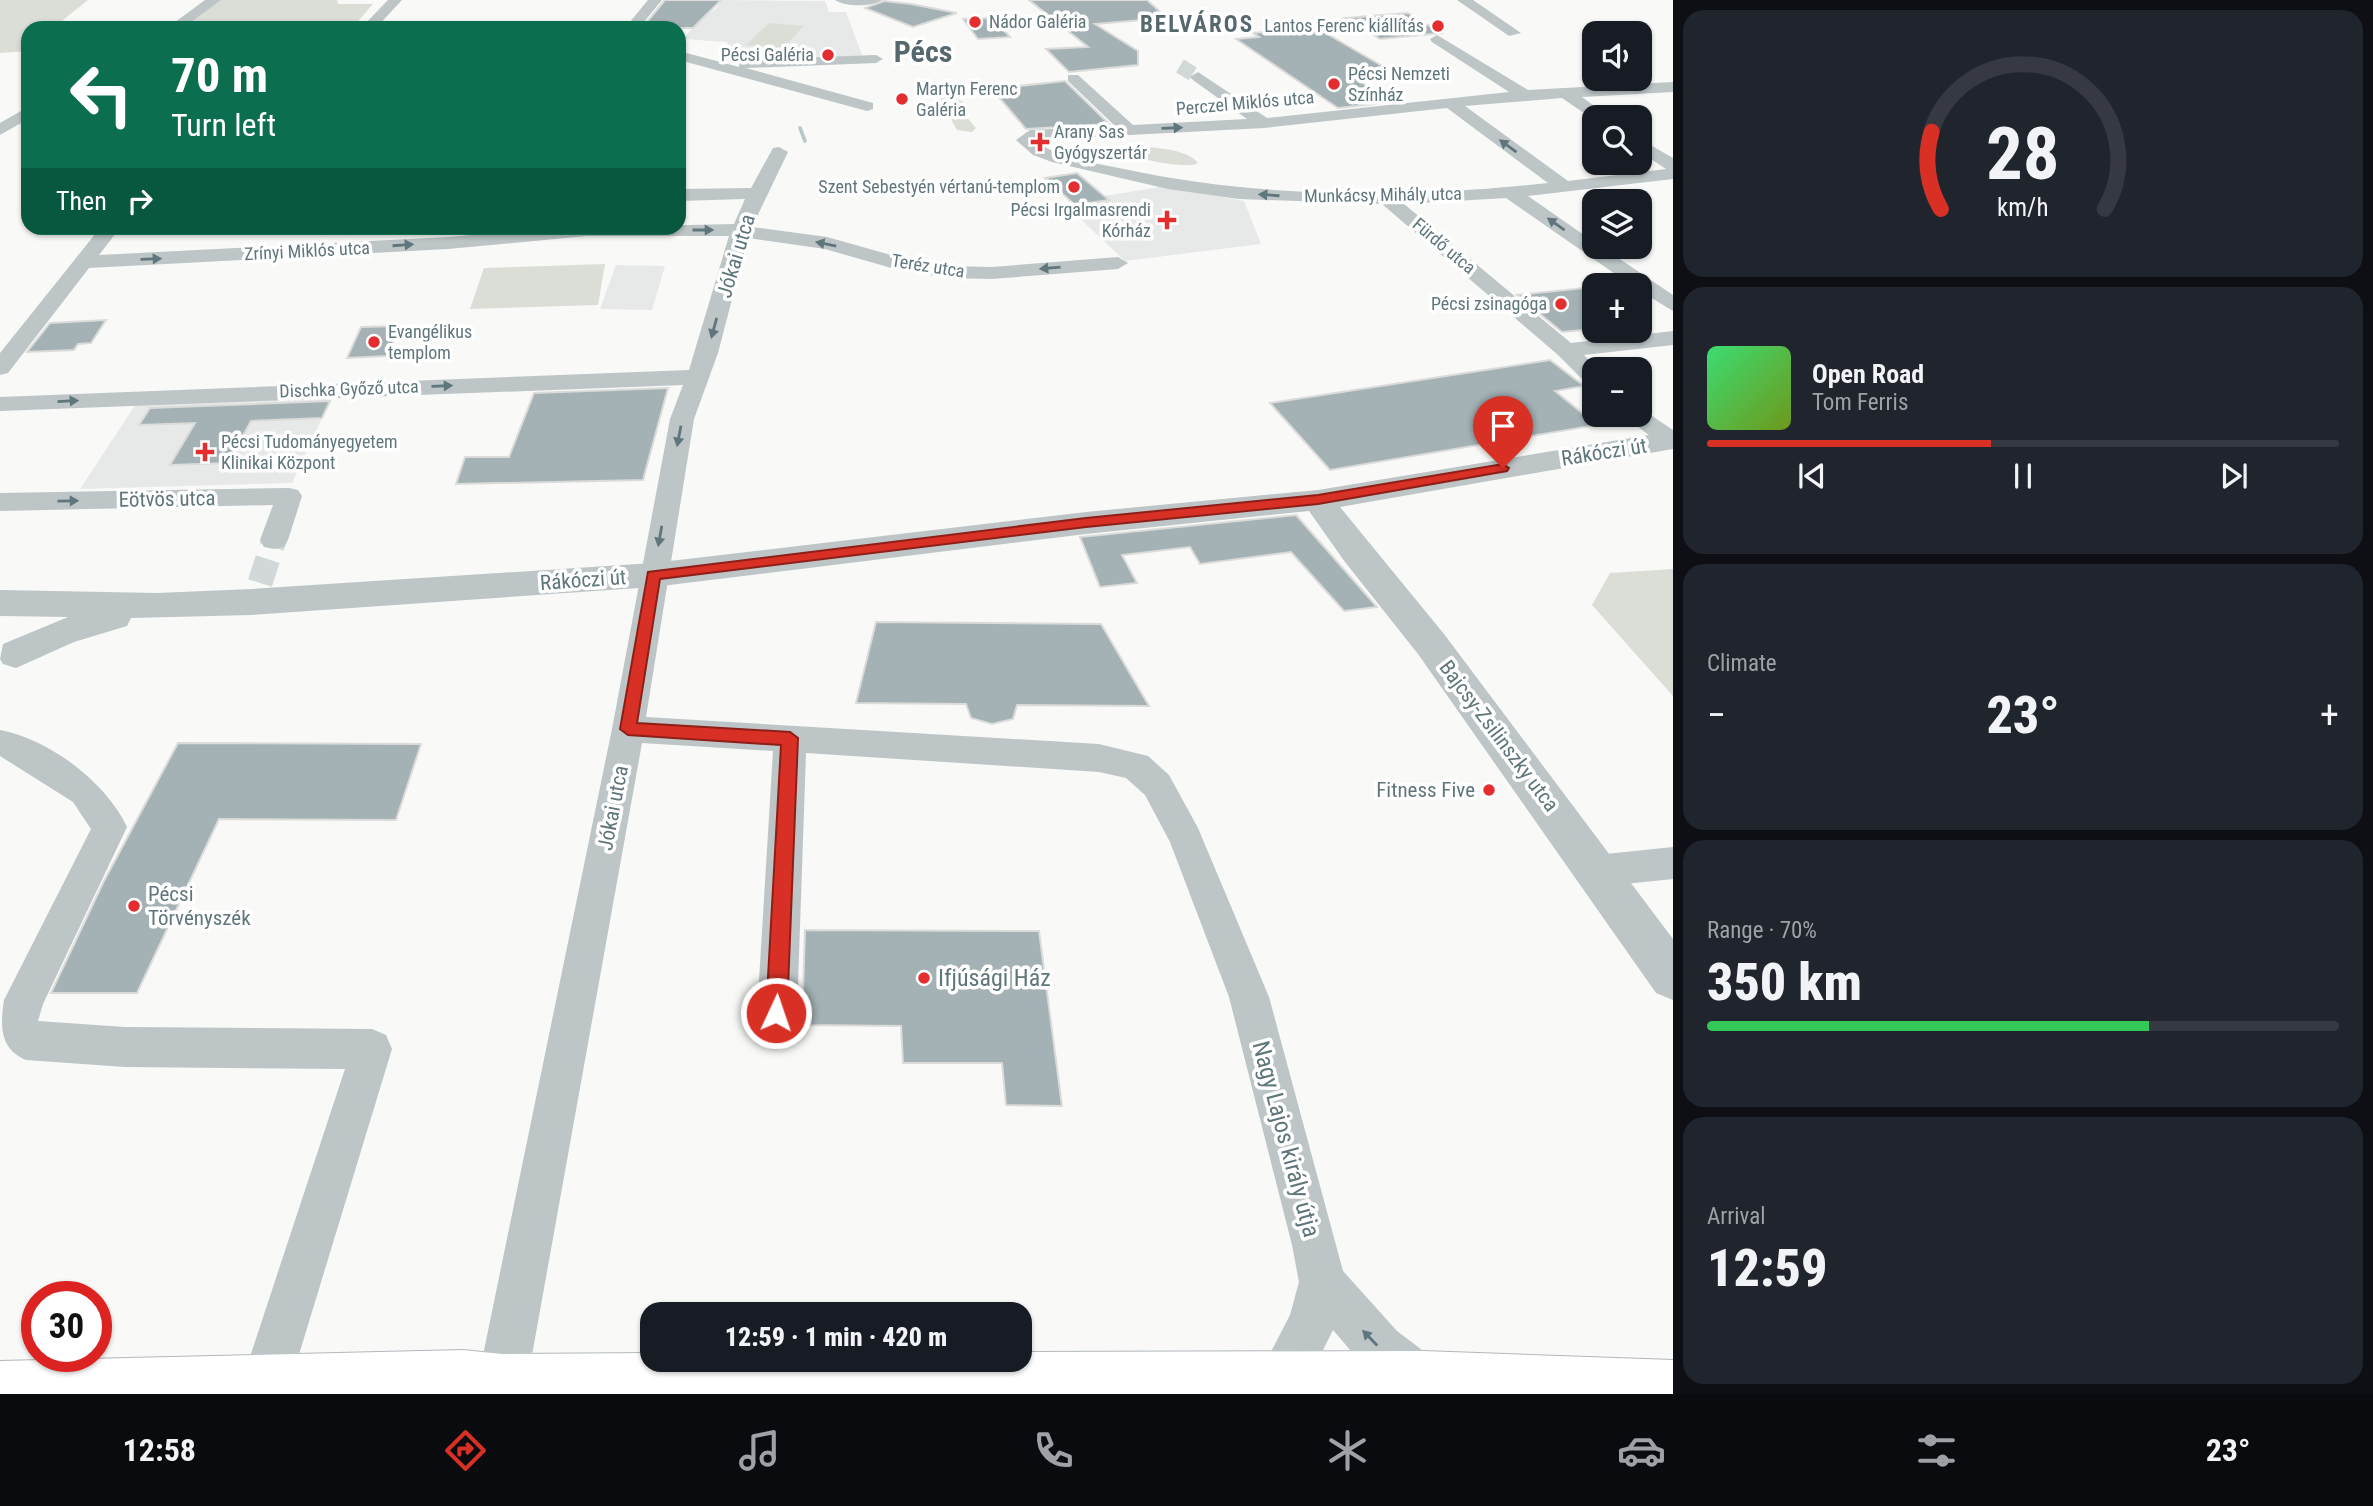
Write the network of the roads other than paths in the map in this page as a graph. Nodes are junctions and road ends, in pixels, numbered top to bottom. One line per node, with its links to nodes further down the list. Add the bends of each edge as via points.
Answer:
1 (214, 0): 7 (street)
2 (395, 0): 8 (street)
3 (654, 0): 9 (street)
4 (849, 0): 5 (street)
5 (875, 0)
6 (1464, 0): 10 (street)
7 (184, 21)
8 (375, 21)
9 (638, 21)
10 (1514, 33)
11 (1437, 39): 19 (street)
12 (686, 57): 14 (street)
13 (876, 59): 14 (street)
14 (718, 64): 22 (street)
15 (1073, 78): 26 (street)
16 (1198, 78): 24 (street)
17 (1673, 88): 18 (street, Perczel Miklós utca)
18 (1566, 93): 19 (street, Perczel Miklós utca); 21 (street)
19 (1525, 95): 20 (street, Perczel Miklós utca)
20 (1449, 102): 24 (street, Perczel Miklós utca); 33 (street, one-way to 20)
21 (1584, 105)
22 (867, 106)
23 (21, 116): 25 (street)
24 (1264, 123): 26 (street, Perczel Miklós utca, one-way to 24)
25 (0, 130)
26 (1129, 130): 27 (street, Perczel Miklós utca)
27 (1030, 135): 38 (street, Munkácsy Mihály utca, one-way to 27, via 1216,191 1062,159 1027,144 1025,137)
28 (779, 152): 34 (street, Jókai utca)
29 (1652, 152): 30 (street)
30 (1673, 166)
31 (1673, 174): 32 (street, Munkácsy Mihály utca)
32 (1646, 177): 33 (street, Munkácsy Mihály utca); 36 (street)
33 (1563, 186): 35 (street, Munkácsy Mihály utca)
34 (757, 193): 37 (street); 40 (street, Jókai utca)
35 (1511, 193): 38 (street, Munkácsy Mihály utca); 45 (street, one-way to 35)
36 (1673, 193)
37 (686, 195)
38 (1386, 198): 47 (street, Fürdő utca)
39 (686, 230): 40 (street, Zrínyi Miklós utca, one-way to 40)
40 (740, 232): 44 (street, Teréz utca, one-way to 40, via 946,272 827,243); 50 (street, Jókai utca, one-way to 50)
41 (104, 235): 43 (street)
42 (529, 235): 43 (street, Zrínyi Miklós utca, one-way to 42)
43 (83, 262): 49 (street)
44 (1118, 263)
45 (1673, 305)
46 (1673, 338): 47 (street)
47 (1566, 350): 48 (street, Fürdő utca)
48 (1582, 366)
49 (0, 368)
50 (698, 377): 51 (street, Dischka Győző utca, one-way to 50); 57 (street, Jókai utca, one-way to 57, via 682,419)
51 (0, 404)
52 (1652, 425): 53 (street)
53 (1672, 440): 54 (street, Rákóczi út)
54 (1318, 500): 57 (street, Rákóczi út); 64 (street, Bajcsy-Zsilinszky utca)
55 (0, 502): 56 (street, Eötvös utca, one-way to 56, via 289,496)
56 (274, 540)
57 (653, 575): 58 (street, Rákóczi út, via 256,592); 60 (street, Jókai utca)
58 (157, 606): 59 (street, Rákóczi út, via 62,632); 59 (street, Rákóczi út, via 120,605)
59 (7, 634)
60 (628, 729): 61 (street, Nagy Lajos király útja); 71 (street, Jókai utca)
61 (790, 738): 66 (street); 67 (street, Nagy Lajos király útja, via 1099,758 1136,766 1157,785 1186,839 1249,997)
62 (0, 743): 70 (street, via 15,746 85,792 110,828 24,1000 16,1028 26,1040 125,1047 372,1049)
63 (1673, 863): 64 (street)
64 (1596, 871): 65 (street, Bajcsy-Zsilinszky utca)
65 (1673, 977)
66 (776, 1013)
67 (1322, 1282): 68 (street, Nagy Lajos király útja, via 1312,1323); 69 (street, Nagy Lajos király útja, one-way to 67, via 1380,1348)
68 (1281, 1381): 69 (main road); 71 (main road)
69 (1423, 1381): 72 (main road)
70 (266, 1384): 71 (main road, via 463,1381); 73 (main road)
71 (501, 1389)
72 (1673, 1390)
73 (0, 1391)

